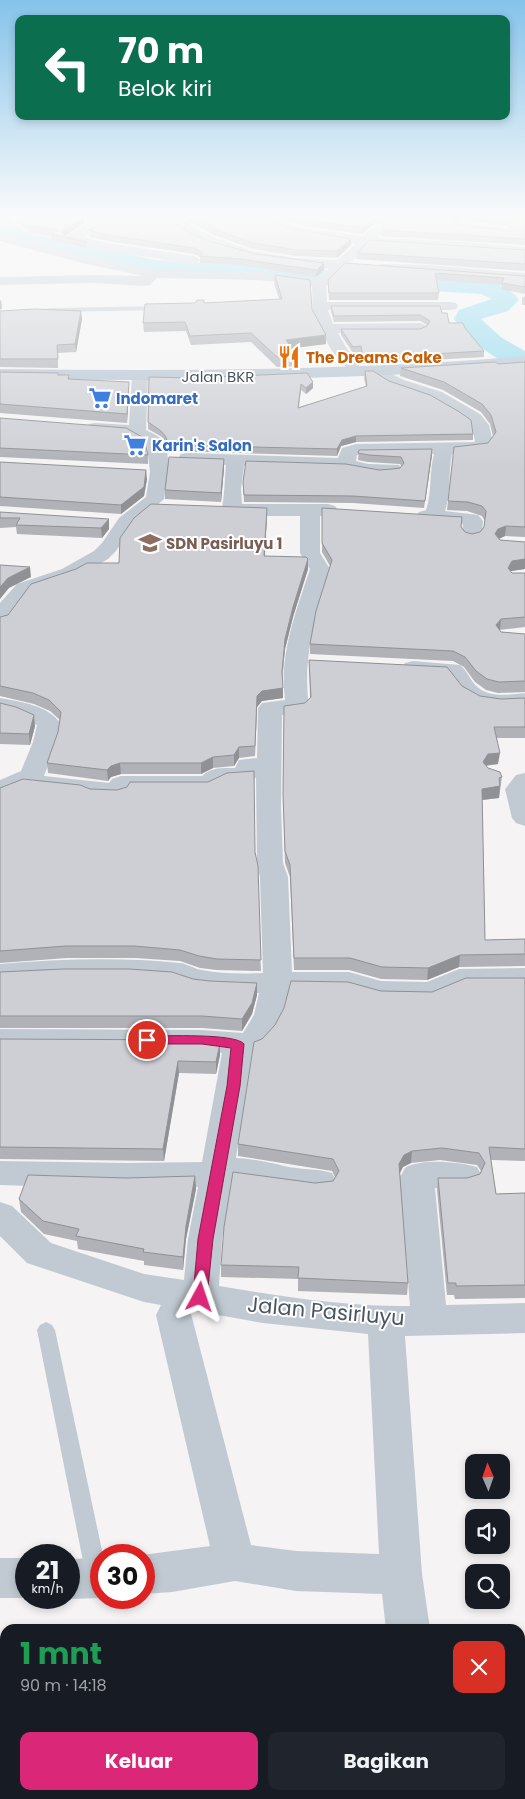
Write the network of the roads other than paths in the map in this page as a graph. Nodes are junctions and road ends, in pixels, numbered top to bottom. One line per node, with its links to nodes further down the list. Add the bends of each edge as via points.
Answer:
1 (319, 300): 2 (street)
2 (320, 306): 3 (street); 7 (street, via 321,317)
3 (451, 306)
4 (174, 308): 5 (lane, via 50,310)
5 (0, 315)
6 (420, 328): 7 (street)
7 (328, 329): 12 (street, via 340,351)
8 (525, 352): 9 (main road, Jalan BKR)
9 (489, 360): 10 (main road, Jalan BKR); 12 (main road, Jalan BKR); 13 (main road, Jalan BKR)
10 (525, 361)
11 (0, 363): 12 (main road, Jalan BKR)
12 (352, 364)
13 (378, 372): 15 (main road, Jalan BKR); 18 (street, via 452,404 480,424 484,442 480,447)
14 (0, 374): 15 (main road, Jalan BKR)
15 (140, 376): 17 (street)
16 (80, 426): 17 (street)
17 (137, 432): 21 (street, via 156,444)
18 (444, 448): 20 (street, via 356,448 348,452); 28 (street)
19 (236, 460): 20 (street); 21 (street); 25 (street, via 225,510)
20 (347, 464): 22 (street)
21 (154, 467): 23 (street, via 155,499)
22 (393, 470)
23 (145, 506): 24 (street); 30 (street)
24 (172, 507)
25 (310, 510): 26 (street); 38 (street, via 310,553 320,570 305,611 306,663 294,691 297,707 270,708)
26 (344, 511)
27 (407, 514): 28 (street)
28 (434, 516): 31 (street, via 474,521)
29 (103, 521): 30 (street)
30 (126, 522): 33 (street, via 101,555)
31 (472, 536)
32 (26, 569): 33 (street)
33 (69, 573): 34 (street, via 24,588)
34 (0, 619)
35 (395, 667): 36 (street, via 452,670 457,672 464,688 488,703)
36 (525, 700)
37 (0, 705): 40 (street, via 24,710 47,720 49,724 38,764 32,775)
38 (270, 766): 40 (street, via 248,765 245,775 216,776 208,783 122,784 118,791); 45 (street, via 268,806)
39 (517, 778): 42 (street)
40 (24, 780): 41 (street)
41 (0, 789)
42 (525, 818)
43 (0, 973): 45 (street, via 122,969 182,973 193,979 239,984)
44 (525, 978): 45 (street, via 459,979 431,992 380,991 349,982)
45 (277, 981): 47 (street, via 269,1015 256,1039)
46 (0, 1039): 47 (street, via 202,1040)
47 (238, 1044): 48 (street)
48 (218, 1172): 49 (street, via 126,1176); 51 (street, via 271,1174); 53 (street, via 206,1239)
49 (0, 1173)
50 (465, 1176): 54 (street, via 417,1177)
51 (320, 1182)
52 (0, 1215): 53 (street, Jalan Pasirluyu, via 39,1253)
53 (187, 1306): 56 (street, Jalan Pasirluyu, via 263,1308); 58 (street)
54 (429, 1318): 55 (street, Jalan Pasirluyu); 56 (street, Jalan Pasirluyu)
55 (525, 1318)
56 (386, 1321): 60 (street)
57 (46, 1330): 63 (lane)
58 (235, 1562): 59 (street); 60 (street, via 296,1570)
59 (155, 1573)
60 (401, 1574): 64 (street)
61 (0, 1578): 62 (street)
62 (15, 1578)
63 (89, 1578)
64 (407, 1624)

